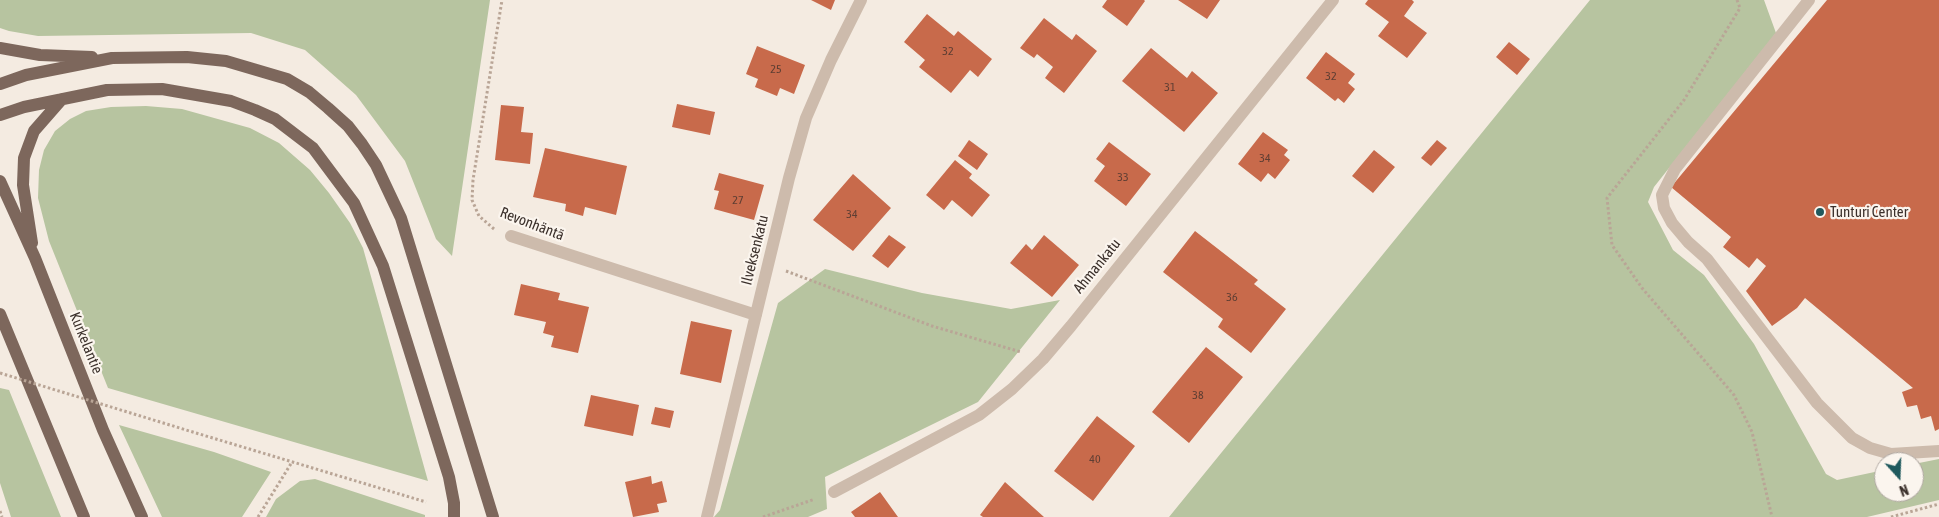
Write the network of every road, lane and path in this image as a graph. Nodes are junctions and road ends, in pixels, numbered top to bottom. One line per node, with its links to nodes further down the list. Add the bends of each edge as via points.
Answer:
1 (502, 0): 11 (path, Revonhäntä, via 472,200 479,216 492,228)
2 (861, 0): 13 (street, Ilveksenkatu, via 806,118)
3 (1333, 0): 16 (street, Ahmankatu)
4 (1810, 0): 18 (street, via 1674,169 1662,195 1664,208 1672,223 1707,259 1817,404 1852,438 1891,454)
5 (0, 48): 6 (main road, via 40,55)
6 (112, 58): 7 (main road, via 26,75); 29 (main road, via 187,56 258,69 287,79 309,92 348,126 376,166 401,218)
7 (0, 84)
8 (63, 98): 9 (main road); 12 (main road, via 42,118 24,158 23,185); 28 (main road, via 107,90 162,89 201,94 231,101 275,119 313,148 354,203 383,266 448,477)
9 (0, 115)
10 (0, 181): 12 (main road, Kurkelantie)
11 (511, 236): 15 (street, Revonhäntä)
12 (35, 258): 26 (main road, Kurkelantie, via 103,430)
13 (768, 265): 15 (street, Ilveksenkatu); 16 (path, via 932,326)
14 (0, 314): 25 (main road)
15 (756, 315): 30 (street, Ilveksenkatu)
16 (1043, 359): 20 (street, Ahmankatu, via 979,415)
17 (0, 373): 19 (path, bridge)
18 (1939, 451)
19 (292, 462): 21 (path); 27 (path)
20 (834, 492): 31 (path)
21 (426, 502)
22 (1939, 504): 32 (path)
23 (0, 511): 24 (path)
24 (2, 517)
25 (84, 517)
26 (142, 517)
27 (258, 517)
28 (454, 517)
29 (493, 517)
30 (707, 517)
31 (763, 517)
32 (1891, 517)

